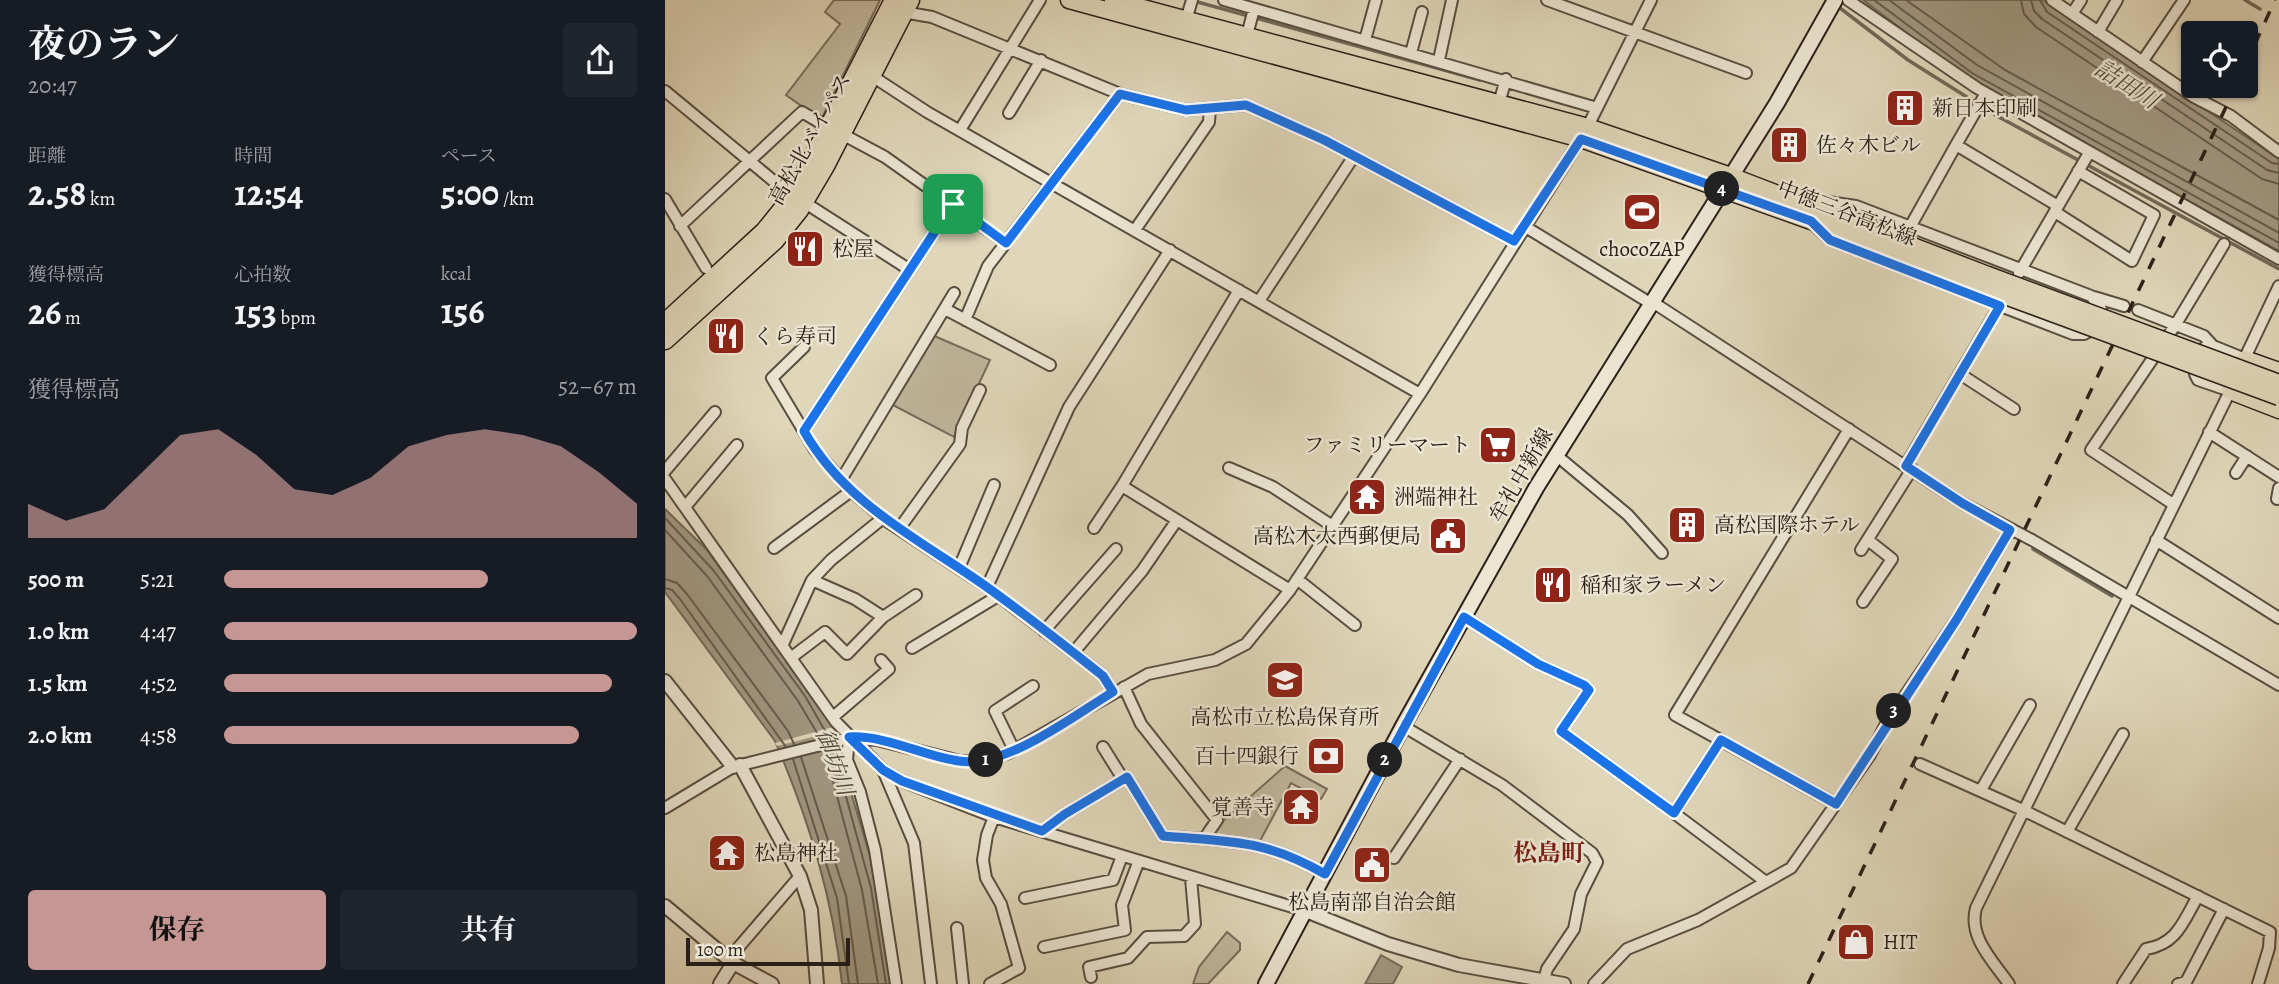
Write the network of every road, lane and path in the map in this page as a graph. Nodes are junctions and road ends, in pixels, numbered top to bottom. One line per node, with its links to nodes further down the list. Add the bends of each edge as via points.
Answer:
1 (1040, 0): 24 (street)
2 (1069, 0): 41 (main road, 中徳三谷高松線)
3 (1113, 0): 16 (main road, 中徳三谷高松線)
4 (1224, 0): 17 (street)
5 (1376, 0): 23 (street)
6 (1452, 0): 27 (street)
7 (1547, 0): 22 (street)
8 (1651, 0): 22 (street)
9 (1835, 0): 49 (main road, 牟礼中新線)
10 (1848, 0): 33 (street)
11 (2052, 0): 19 (street)
12 (2081, 0): 19 (street)
13 (2117, 0): 21 (street)
14 (2184, 0): 28 (street)
15 (902, 4): 24 (street); 29 (highway, 高松北バイパス)
16 (1189, 9): 20 (main road, 中徳三谷高松線)
17 (1254, 9): 20 (street); 23 (street)
18 (1422, 12): 25 (street)
19 (2072, 14): 21 (street)
20 (1249, 30): 35 (main road, 中徳三谷高松線)
21 (2098, 32): 28 (street)
22 (1635, 33): 30 (street); 37 (street)
23 (1365, 40): 25 (street)
24 (1010, 47): 26 (street); 39 (street)
25 (1411, 53): 27 (street)
26 (1041, 60): 34 (street); 36 (street)
27 (1439, 61): 31 (street)
28 (2142, 62): 43 (street, via 2231,116)
29 (865, 72): 39 (street); 40 (highway, 高松北バイパス)
30 (1746, 73)
31 (1506, 79): 35 (street); 37 (street)
32 (665, 91): 46 (street)
33 (1986, 93): 42 (street); 44 (street)
34 (1120, 94): 38 (street, via 1186,110); 48 (street)
35 (1501, 98): 41 (main road, 中徳三谷高松線)
36 (1010, 106)
37 (1597, 108): 41 (street)
38 (1210, 109): 45 (street, via 1246,105); 59 (street, via 1209,122)
39 (960, 130): 48 (street)
40 (836, 131): 46 (street, via 802,112); 51 (highway, 高松北バイパス); 53 (street, via 885,157)
41 (1584, 133): 49 (main road, 中徳三谷高松線); 57 (street)
42 (1956, 145): 54 (street); 58 (street)
43 (2279, 152)
44 (2089, 153): 47 (street); 64 (street)
45 (1354, 156): 60 (street); 73 (street)
46 (751, 162): 51 (street); 56 (street)
47 (2078, 171): 54 (street); 54 (street, via 2154,215 2132,261)
48 (1053, 183): 59 (street); 61 (street)
49 (1727, 183): 50 (main road, 中徳三谷高松線); 55 (main road, 中徳三谷高松線); 74 (main road, 牟礼中新線)
50 (1787, 197): 58 (street, via 1856,206); 68 (main road, 中徳三谷高松線)
51 (799, 199): 67 (street); 80 (highway, 高松北バイパス); 82 (highway, 高松北バイパス, via 775,240)
52 (665, 201): 56 (street)
53 (953, 204): 61 (street); 67 (street)
54 (2057, 209): 66 (street)
55 (1811, 221): 68 (main road, 中徳三谷高松線); 75 (street, via 1830,240)
56 (680, 226): 65 (street)
57 (1524, 226): 60 (street); 74 (street)
58 (1910, 227): 66 (street)
59 (1135, 230): 63 (street)
60 (1514, 241): 92 (street)
61 (1006, 243): 79 (street, via 988,266)
62 (2224, 244): 81 (street)
63 (1170, 250): 70 (street); 128 (street, via 1069,407)
64 (2279, 259)
65 (706, 268)
66 (2022, 269): 72 (street); 75 (street)
67 (910, 270): 98 (street)
68 (1985, 281): 89 (main road, 中徳三谷高松線, bridge); 93 (main road, 中徳三谷高松線, bridge)
69 (2279, 286): 85 (street)
70 (1239, 290): 73 (street); 111 (street)
71 (954, 293): 77 (street)
72 (2091, 296): 75 (street, via 2101,309 2094,328 2084,334); 76 (street)
73 (1259, 301): 92 (street)
74 (1651, 302): 97 (street); 101 (main road, 牟礼中新線)
75 (2000, 306): 88 (street)
76 (2125, 306)
77 (945, 309): 79 (street); 109 (street)
78 (2138, 310): 81 (street)
79 (965, 320): 86 (street)
80 (665, 323)
81 (2176, 324): 83 (street, via 2204,336); 113 (street, via 2091,450)
82 (665, 340)
83 (2213, 346): 85 (street); 91 (street, via 2205,346 2198,380)
84 (804, 347): 98 (street, via 772,378)
85 (2245, 359): 87 (main road); 91 (street)
86 (1050, 365)
87 (2279, 371)
88 (1960, 374): 94 (street); 103 (street)
89 (2279, 383)
90 (981, 390): 119 (street, via 960,444)
91 (2230, 391): 95 (main road); 99 (street)
92 (1420, 394): 118 (street)
93 (2279, 397)
94 (2014, 409)
95 (2279, 410)
96 (715, 412): 105 (street)
97 (1849, 429): 103 (street); 153 (street, via 1675,715)
98 (804, 431): 109 (street)
99 (2209, 432): 102 (street); 113 (street)
100 (737, 445): 114 (street)
101 (1556, 455): 124 (street, via 1628,515); 135 (main road, 牟礼中新線)
102 (2247, 456): 106 (street); 107 (street)
103 (1909, 467): 120 (street); 133 (street, via 1865,545 1892,559)
104 (1229, 468): 118 (street, via 1273,486)
105 (665, 471)
106 (2236, 473)
107 (2279, 477)
108 (665, 479): 114 (street)
109 (841, 480): 112 (street)
110 (995, 485): 125 (street)
111 (1122, 486): 116 (street); 117 (street)
112 (851, 491): 115 (street); 122 (street)
113 (2173, 504): 121 (street)
114 (685, 507): 139 (street)
115 (883, 518): 119 (street); 127 (street)
116 (1177, 520): 129 (street); 141 (street, via 1142,571)
117 (1094, 527)
118 (1334, 527): 126 (street)
119 (899, 529): 125 (street)
120 (2010, 530): 131 (street); 162 (street)
121 (2156, 540): 131 (street); 136 (street)
122 (774, 548)
123 (1116, 549): 138 (street)
124 (1662, 553)
125 (959, 568): 128 (street)
126 (1297, 579): 129 (street); 137 (street, via 1345,611)
127 (813, 580): 134 (street); 139 (street)
128 (987, 587): 132 (street)
129 (1290, 590): 147 (street, via 1263,625 1229,656 1148,674)
130 (916, 595): 134 (street)
131 (2129, 596): 146 (street); 164 (street)
132 (998, 597): 138 (street); 140 (street)
133 (1863, 602)
134 (883, 617): 142 (street, via 847,654 825,632)
135 (1464, 617): 150 (main road, 牟礼中新線); 165 (street, via 1538,664 1584,685 1589,690 1561,731)
136 (2279, 618)
137 (1355, 625)
138 (1044, 631): 141 (street)
139 (783, 644): 142 (street)
140 (912, 648)
141 (1073, 653): 147 (street)
142 (792, 657): 149 (street)
143 (881, 660): 149 (street, via 889,669)
144 (665, 681): 158 (street)
145 (1033, 685): 155 (street, via 995,711)
146 (2279, 685)
147 (1119, 690): 155 (street); 169 (street, via 1217,820)
148 (2030, 705): 161 (street)
149 (833, 717): 152 (street)
150 (1403, 726): 156 (street); 173 (main road, 牟礼中新線)
151 (2123, 734): 168 (street)
152 (844, 738): 155 (street, via 877,740 960,761 981,761); 158 (street); 159 (street); 191 (street, via 874,850)
153 (1721, 740): 162 (street); 165 (street)
154 (1103, 747): 160 (street)
155 (1014, 750)
156 (1460, 759): 171 (street); 186 (street, via 1592,852 1597,862 1581,894 1574,929 1547,969)
157 (1920, 764): 161 (street)
158 (736, 766): 163 (street); 174 (street)
159 (883, 770): 166 (street); 192 (street, via 914,843)
160 (1123, 779): 167 (street); 169 (street, via 1127,777 1163,836)
161 (1981, 790): 164 (street)
162 (1836, 804): 176 (street, via 1791,868)
163 (665, 808)
164 (2025, 811): 168 (street); 198 (street, via 1973,920 1978,938)
165 (1674, 813): 176 (street)
166 (994, 817): 167 (street); 194 (street, via 983,860 1019,968)
167 (1042, 831): 170 (street)
168 (2067, 832): 177 (street)
169 (1203, 839): 173 (street, via 1266,846)
170 (1122, 856): 172 (street); 178 (street, via 1113,880)
171 (1394, 858)
172 (1138, 863): 175 (street); 183 (street, via 1122,905 1125,930)
173 (1325, 874): 181 (main road, 牟礼中新線)
174 (800, 876): 184 (street, via 738,948); 190 (street, via 810,911)
175 (1191, 878): 181 (street); 185 (street, via 1195,924 1184,936 1147,937 1128,958 1089,967)
176 (1766, 882): 197 (street, via 1698,920 1627,949)
177 (2198, 897): 180 (street); 199 (street, via 2172,938 2146,950)
178 (1025, 898)
179 (665, 906): 184 (street)
180 (2224, 909): 187 (street); 200 (street, via 2270,932 2270,948)
181 (1305, 911): 186 (street, via 1447,962); 195 (main road, 牟礼中新線)
182 (957, 928): 193 (street)
183 (1044, 947)
184 (733, 963): 188 (street); 189 (street)
185 (1091, 977)
186 (1545, 980): 196 (street)
187 (2185, 983)
188 (720, 984)
189 (772, 984)
190 (817, 984)
191 (896, 984)
192 (931, 984)
193 (963, 984)
194 (990, 984)
195 (1266, 984)
196 (1564, 984)
197 (1594, 984)
198 (2009, 984)
199 (2123, 984)
200 (2258, 984)

